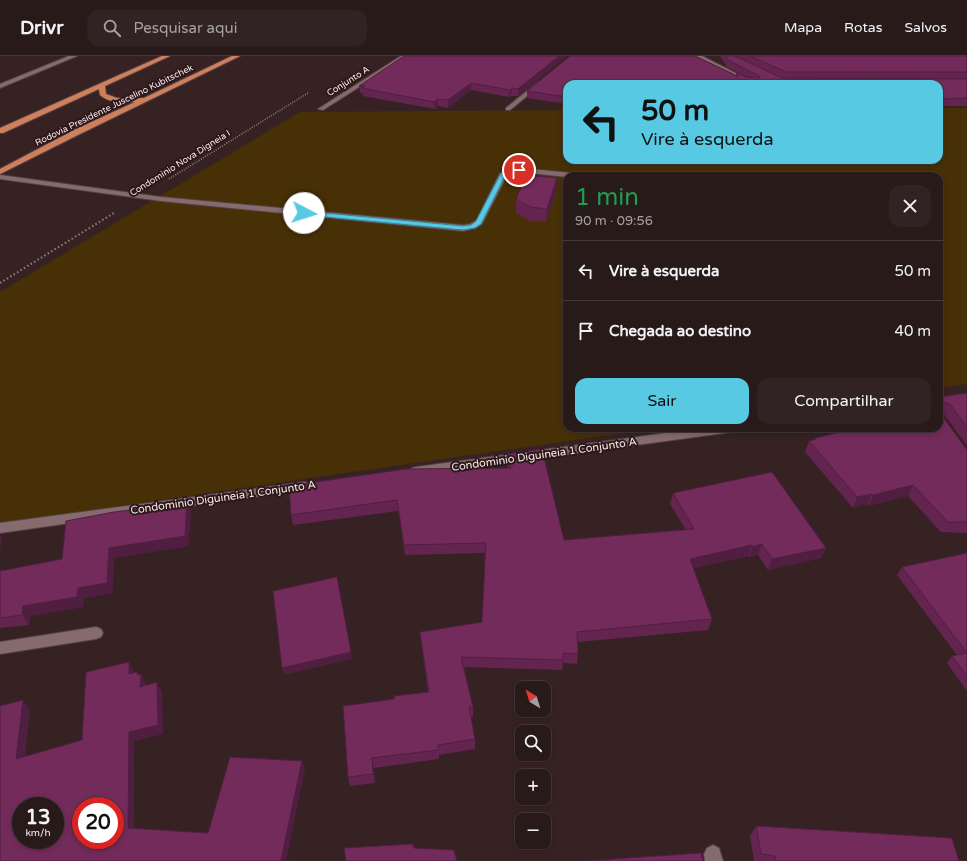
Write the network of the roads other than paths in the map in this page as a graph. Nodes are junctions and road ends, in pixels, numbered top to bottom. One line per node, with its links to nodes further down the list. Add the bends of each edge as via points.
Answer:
1 (74, 56): 8 (street)
2 (167, 56): 9 (highway, Rodovia Presidente Juscelino Kubitschek)
3 (237, 56): 10 (highway, Rodovia Presidente Juscelino Kubitschek)
4 (405, 56): 11 (street, Conjunto A)
5 (696, 56): 7 (street)
6 (543, 80): 12 (street)
7 (745, 80)
8 (0, 86)
9 (102, 86): 10 (highway, via 103,95 106,97); 13 (highway, Rodovia Presidente Juscelino Kubitschek)
10 (146, 100): 14 (highway, Rodovia Presidente Juscelino Kubitschek, via 79,130)
11 (322, 109)
12 (508, 109)
13 (0, 131)
14 (0, 172)
15 (563, 174): 16 (street, via 519,170 503,175 479,222 463,228 161,199)
16 (0, 177)
17 (703, 432): 18 (street, Condominio Diguineia 1 Conjunto A)
18 (401, 473)
19 (315, 485): 20 (street, Condominio Diguineia 1 Conjunto A)
20 (0, 528)
21 (96, 633): 22 (street)
22 (0, 648)

